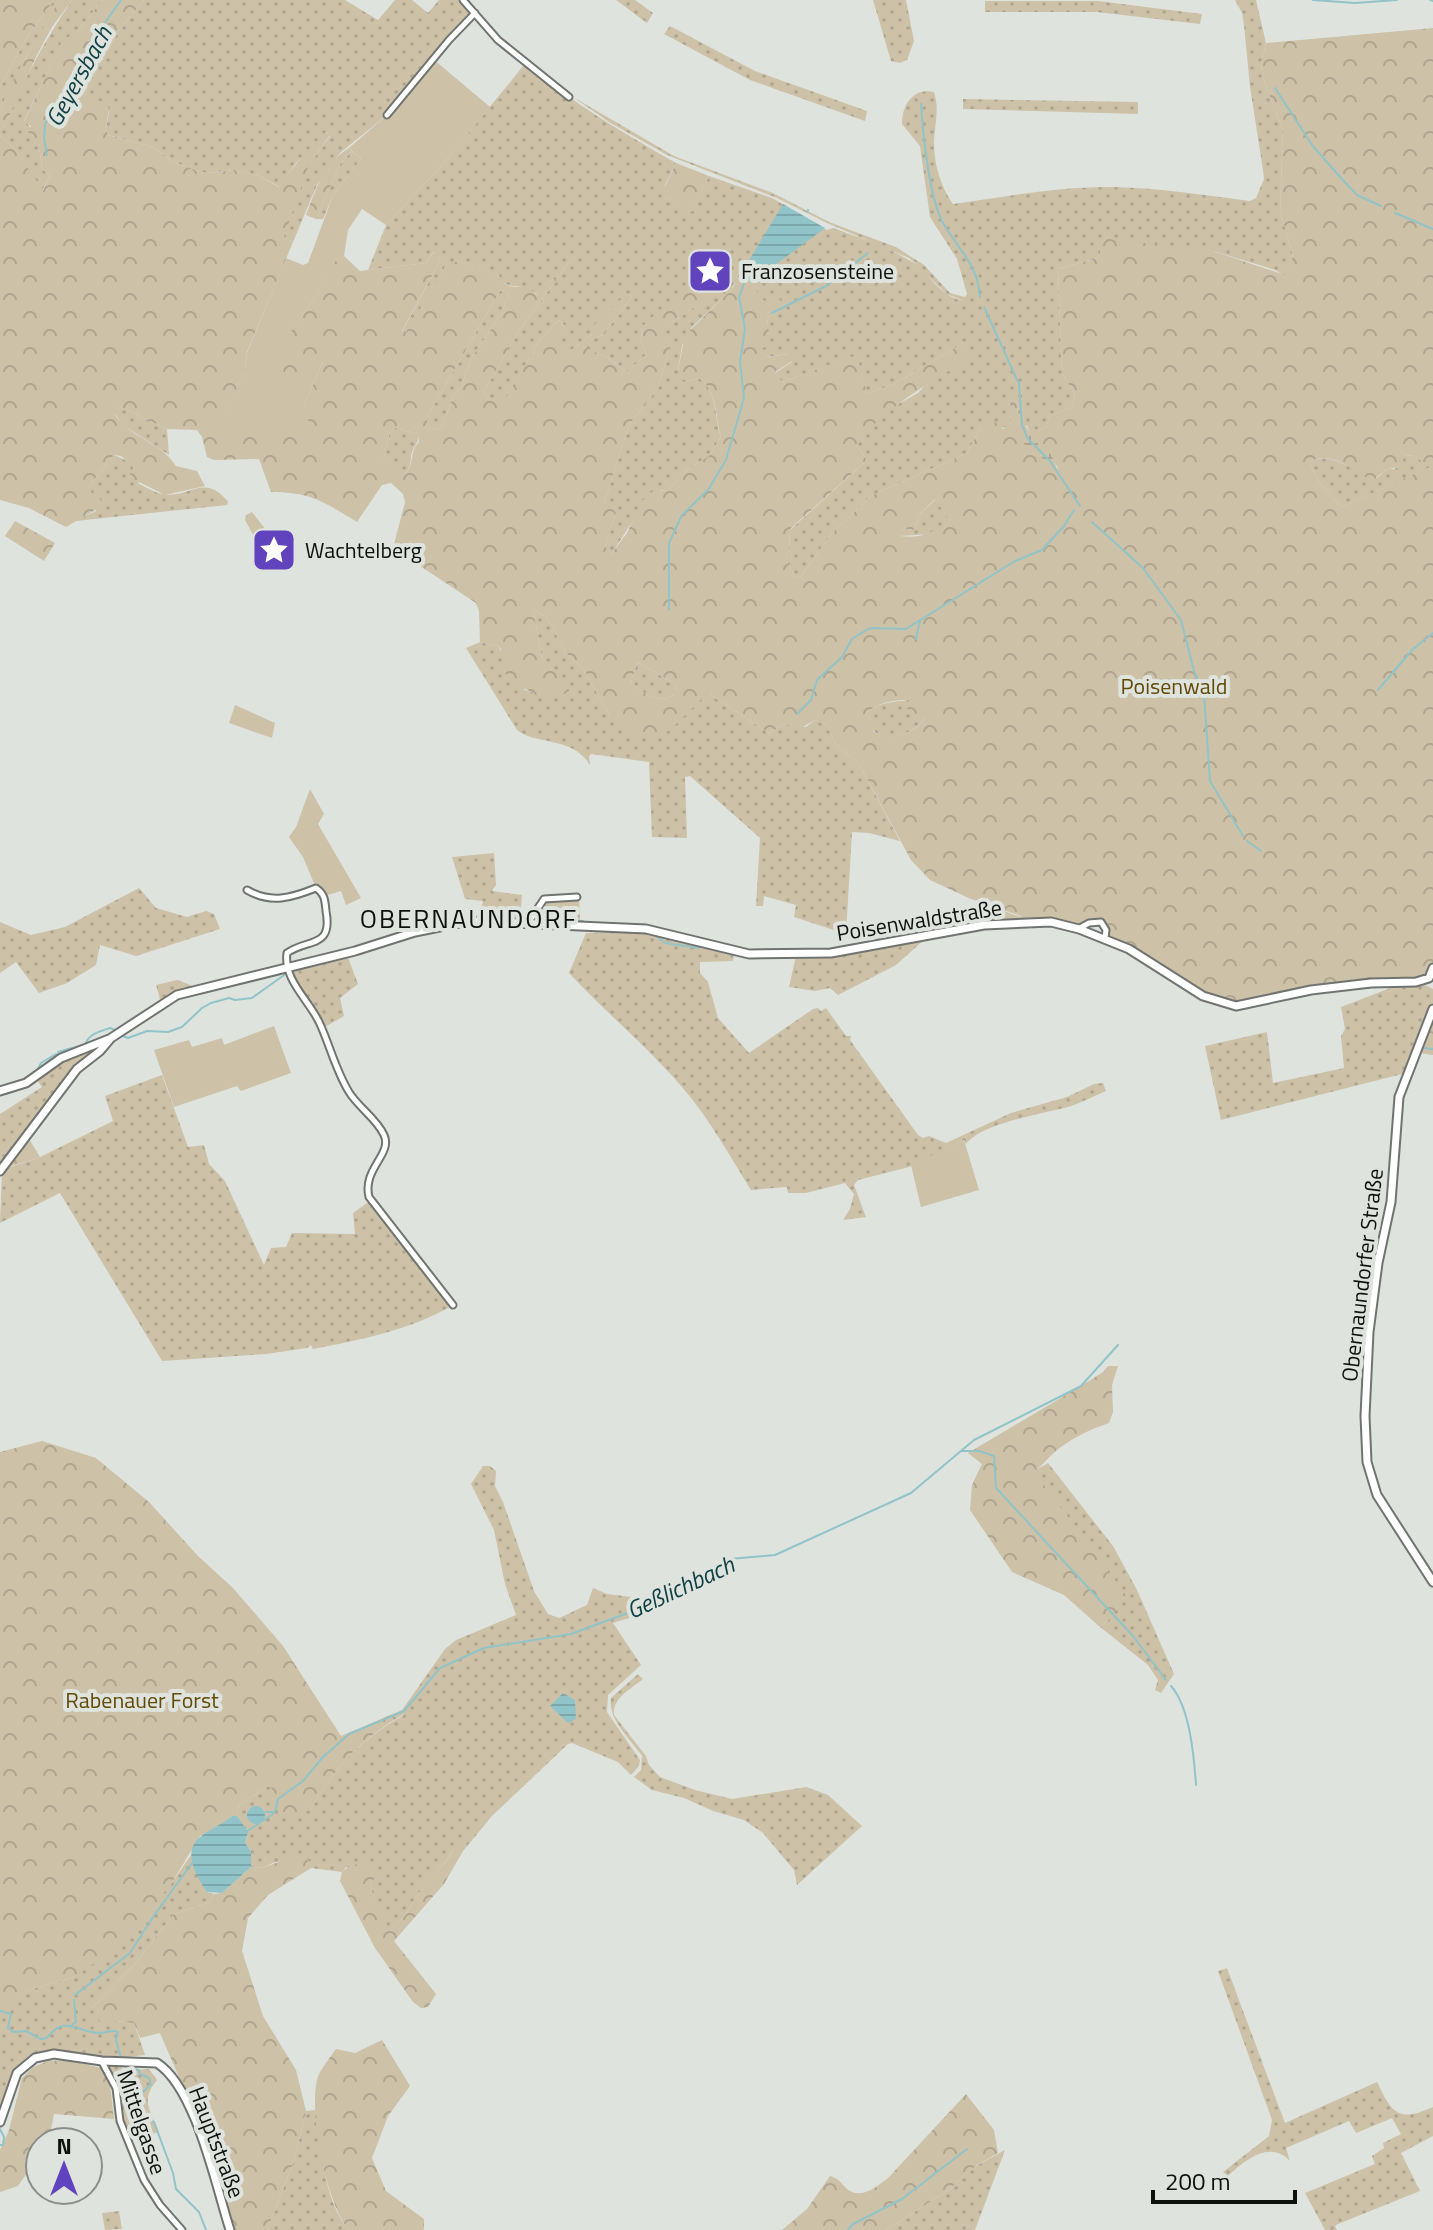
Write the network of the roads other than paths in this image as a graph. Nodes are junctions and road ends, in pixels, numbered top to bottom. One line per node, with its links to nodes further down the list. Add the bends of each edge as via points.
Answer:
1 (463, 0): 2 (street)
2 (475, 13): 3 (street, via 498,40); 4 (street)
3 (569, 97)
4 (387, 115)
5 (247, 890): 11 (street, via 282,899 316,888 324,896 327,931 287,953)
6 (577, 897): 7 (street, via 544,899)
7 (528, 924): 8 (street, Poisenwaldstraße, via 646,929 749,954 840,952 984,925 1051,922); 11 (street, Poisenwaldstraße, via 444,925)
8 (1079, 929): 9 (street, Poisenwaldstraße); 9 (street, via 1101,922)
9 (1105, 938): 12 (street, Poisenwaldstraße, via 1203,996 1232,1006 1311,990)
10 (1433, 968): 12 (street)
11 (290, 971): 14 (street, Poisenwaldstraße, via 177,995); 17 (street, via 315,1013 346,1088 384,1135 384,1151 367,1180 369,1197)
12 (1431, 980)
13 (1433, 1009): 18 (street, Obernaundorfer Straße, via 1399,1097 1391,1202 1369,1332 1365,1416 1367,1462 1377,1495)
14 (111, 1038): 15 (street); 16 (street, Poisenwaldstraße, via 71,1076)
15 (0, 1091)
16 (0, 1171)
17 (453, 1305)
18 (1433, 1582)
19 (102, 2061): 20 (street, via 54,2054 28,2062 17,2073); 21 (street, Mittelgasse, via 116,2088 120,2121 144,2180); 22 (street, Hauptstraße, via 150,2061 166,2070 205,2147)
20 (0, 2122)
21 (182, 2230)
22 (230, 2230)

